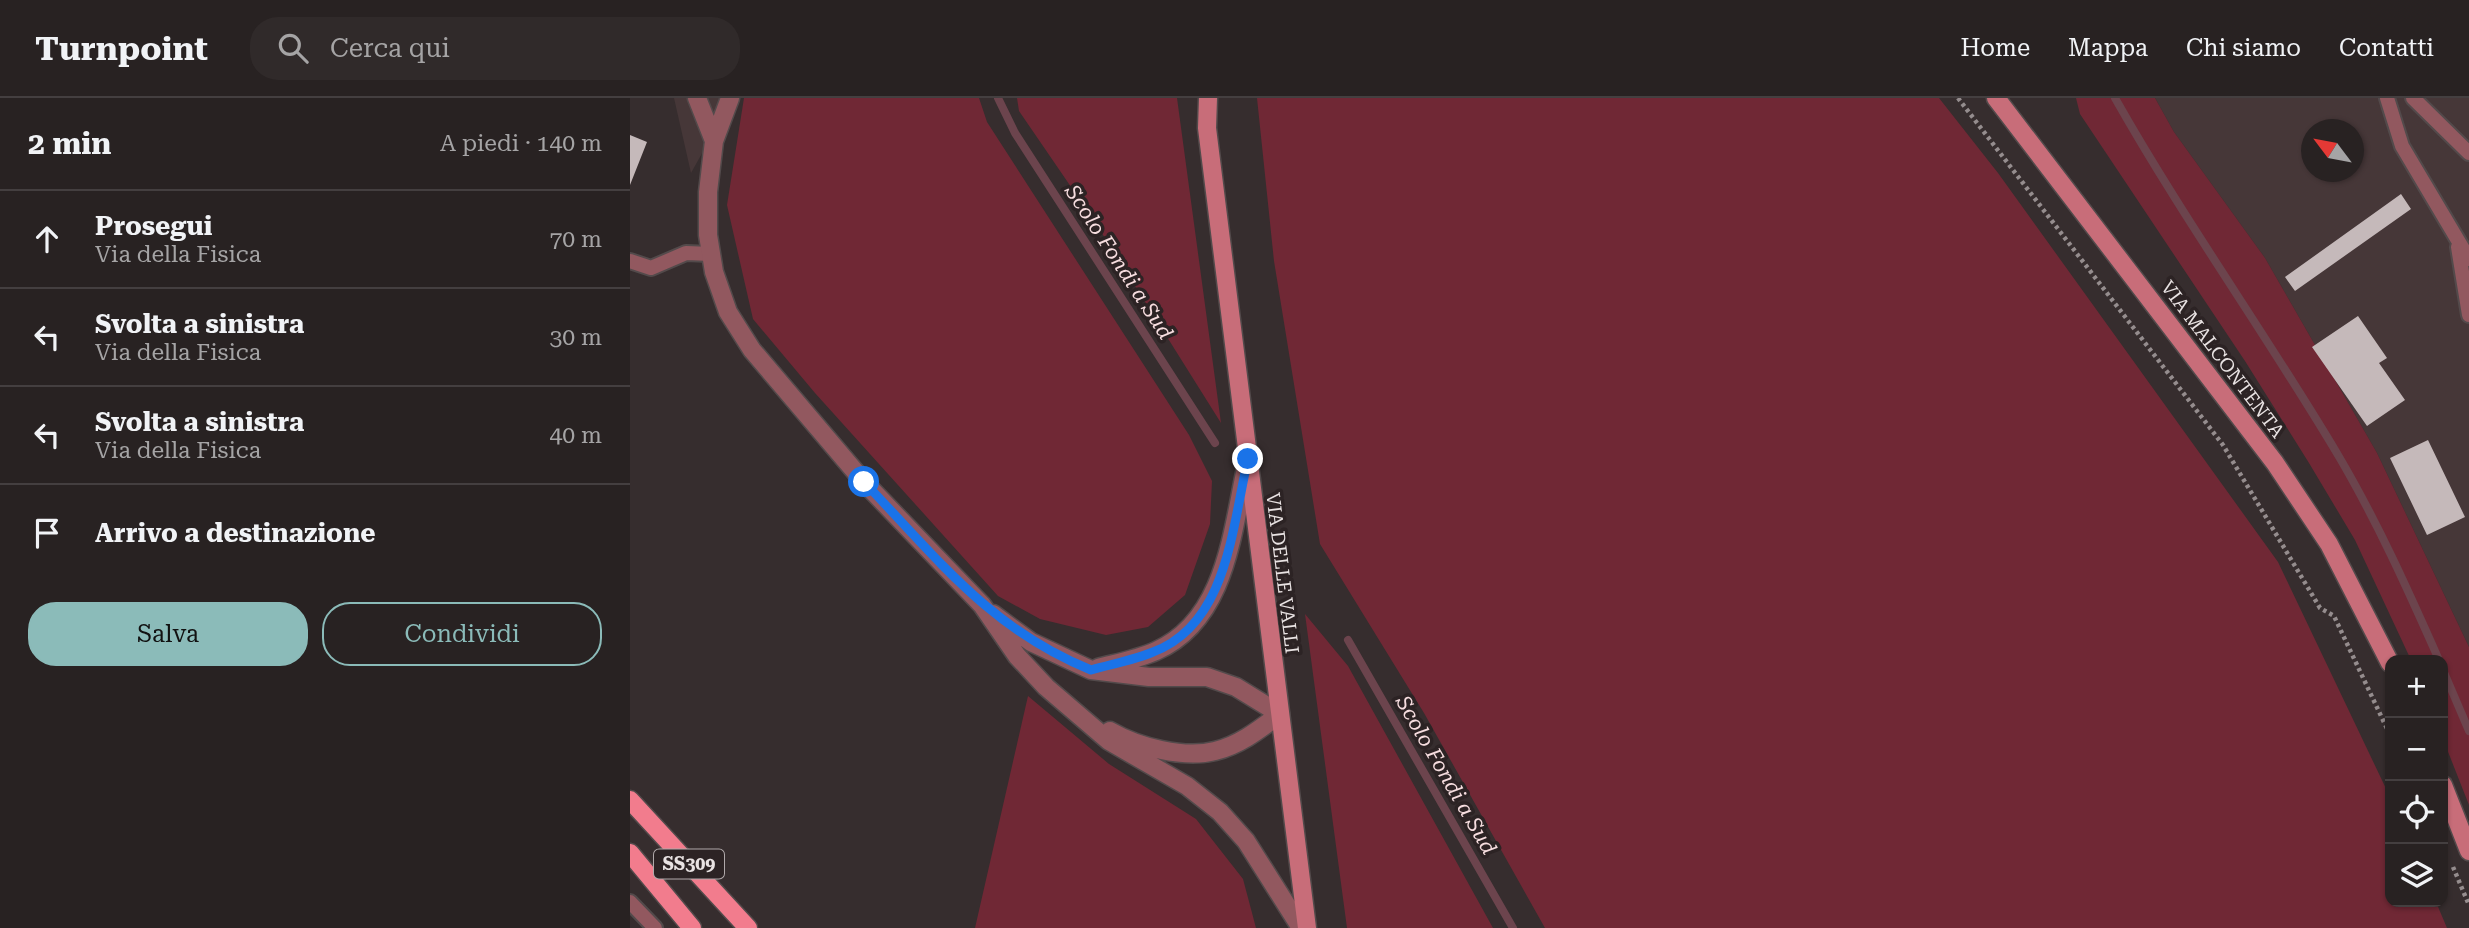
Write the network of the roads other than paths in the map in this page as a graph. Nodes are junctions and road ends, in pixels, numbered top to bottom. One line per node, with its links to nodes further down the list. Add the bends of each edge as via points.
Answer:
1 (697, 98): 7 (street)
2 (730, 98): 7 (street)
3 (1208, 98): 14 (street, VIA DELLE VALLI, via 1207,128)
4 (1996, 98): 16 (street, VIA MALCONTENTA, via 2275,463 2329,544)
5 (2387, 98): 9 (lane, via 2402,146)
6 (2413, 98): 8 (lane)
7 (715, 141): 10 (street, via 708,192)
8 (2469, 153)
9 (2456, 235): 11 (lane); 13 (lane)
10 (711, 254): 12 (lane, via 686,253 651,268); 15 (street, via 728,312 752,350 864,482)
11 (2469, 259)
12 (630, 261)
13 (2469, 315)
14 (1248, 459): 17 (street, via 1221,576 1202,615 1181,636 1155,652); 19 (street, VIA DELLE VALLI)
15 (982, 606): 17 (street, via 1031,642); 18 (street, via 1017,656)
16 (2386, 655)
17 (1091, 670): 19 (street, via 1207,677 1236,687)
18 (1072, 710): 19 (street, via 1115,734 1182,752 1213,752 1231,746); 28 (street, via 1109,741 1187,786 1220,812 1247,841)
19 (1280, 714): 29 (street, VIA DELLE VALLI)
20 (2448, 798): 22 (street)
21 (630, 800): 27 (main road, SS309)
22 (2469, 851)
23 (630, 853): 26 (main road, SS309)
24 (630, 902): 25 (lane)
25 (654, 928)
26 (692, 928)
27 (748, 928)
28 (1301, 928)
29 (1307, 928)

